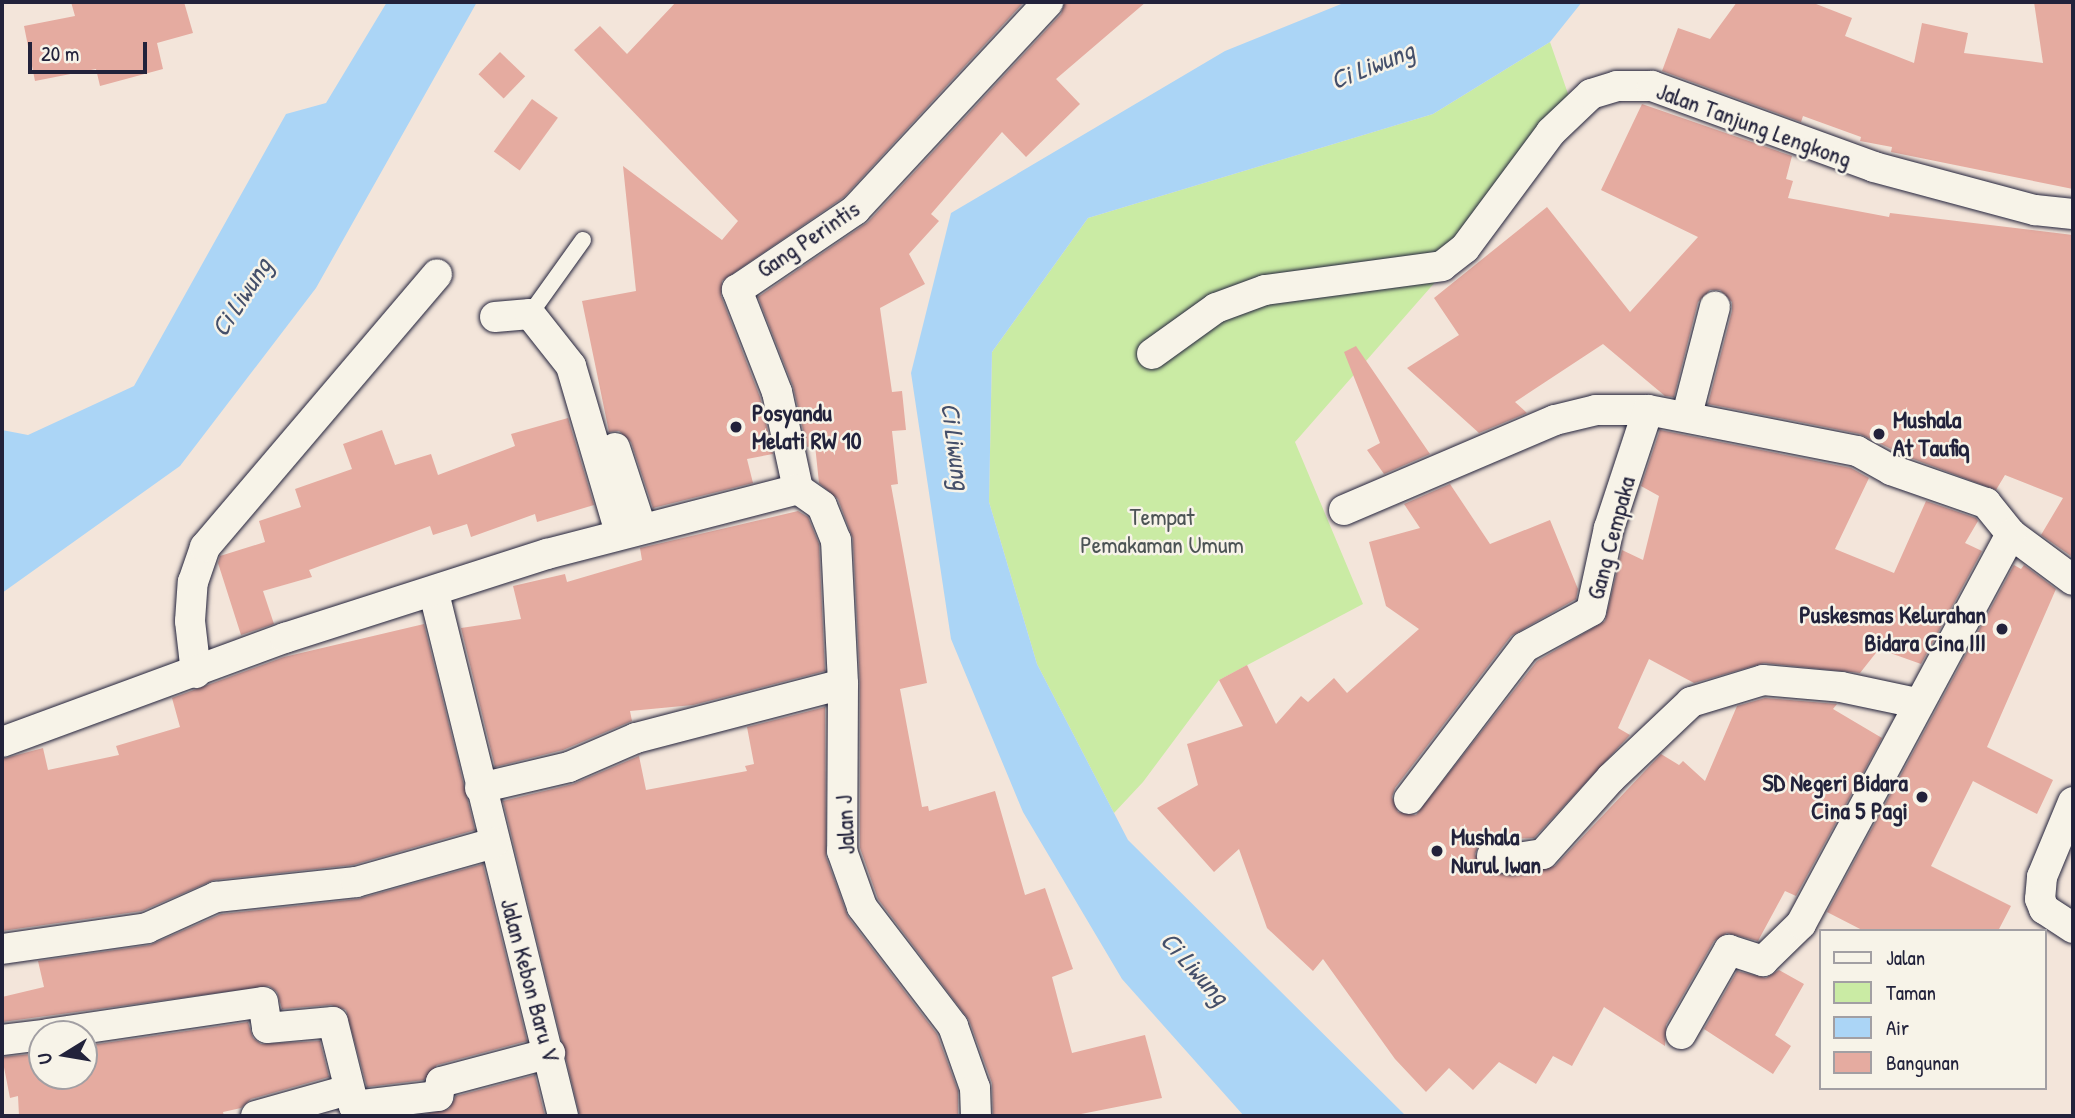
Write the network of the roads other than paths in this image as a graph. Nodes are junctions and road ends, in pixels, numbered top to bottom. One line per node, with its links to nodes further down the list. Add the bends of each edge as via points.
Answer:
1 (1048, 2): 12 (street, Gang Perintis, via 855,211 737,290 777,392)
2 (2073, 214): 9 (street, Jalan Tanjung Lengkong, via 2035,210 1874,167 1652,86 1617,86 1591,94 1551,132 1465,248 1442,266 1265,290 1216,308)
3 (583, 240): 6 (lane)
4 (437, 274): 18 (street, via 205,547 193,582 190,621)
5 (1715, 307): 11 (street)
6 (530, 314): 7 (street); 14 (street, via 571,366)
7 (495, 317)
8 (585, 354): 14 (street)
9 (1152, 354)
10 (1647, 410): 11 (street); 13 (street, via 1596,410 1555,420); 23 (street, Gang Cempaka, via 1609,528 1591,611 1525,647)
11 (1687, 415): 15 (street, via 1857,451 1891,470 1986,503)
12 (797, 489): 14 (street); 19 (street, Jalan J, via 822,506 836,540)
13 (1344, 510)
14 (631, 529): 17 (street)
15 (2011, 534): 16 (street); 20 (street)
16 (2073, 580)
17 (434, 593): 18 (street, via 285,638); 22 (street, Jalan Kebon Baru V)
18 (196, 673): 21 (street)
19 (843, 684): 22 (street, via 636,738 569,767); 37 (street, Jalan J, via 842,851 862,907 953,1026 975,1088)
20 (1917, 703): 26 (street, via 1841,687 1763,680 1691,702 1611,778 1543,854 1511,859); 30 (street, via 1801,924 1763,961 1729,950)
21 (2, 742)
22 (480, 788): 25 (street, Jalan Kebon Baru V)
23 (1409, 799)
24 (2073, 802): 27 (street, via 2040,889 2044,909)
25 (494, 844): 28 (street, via 356,882 216,897 147,928); 33 (street, Jalan Kebon Baru V)
26 (1492, 856)
27 (2073, 928)
28 (2, 948)
29 (98, 1026): 34 (street, via 263,1002 267,1028 333,1022)
30 (1681, 1034)
31 (28, 1036): 32 (street)
32 (2, 1040)
33 (550, 1053): 34 (street, via 440,1082 438,1096 354,1106); 36 (street, Jalan Kebon Baru V)
34 (348, 1090): 35 (street)
35 (256, 1116)
36 (563, 1116)
37 (976, 1116)

